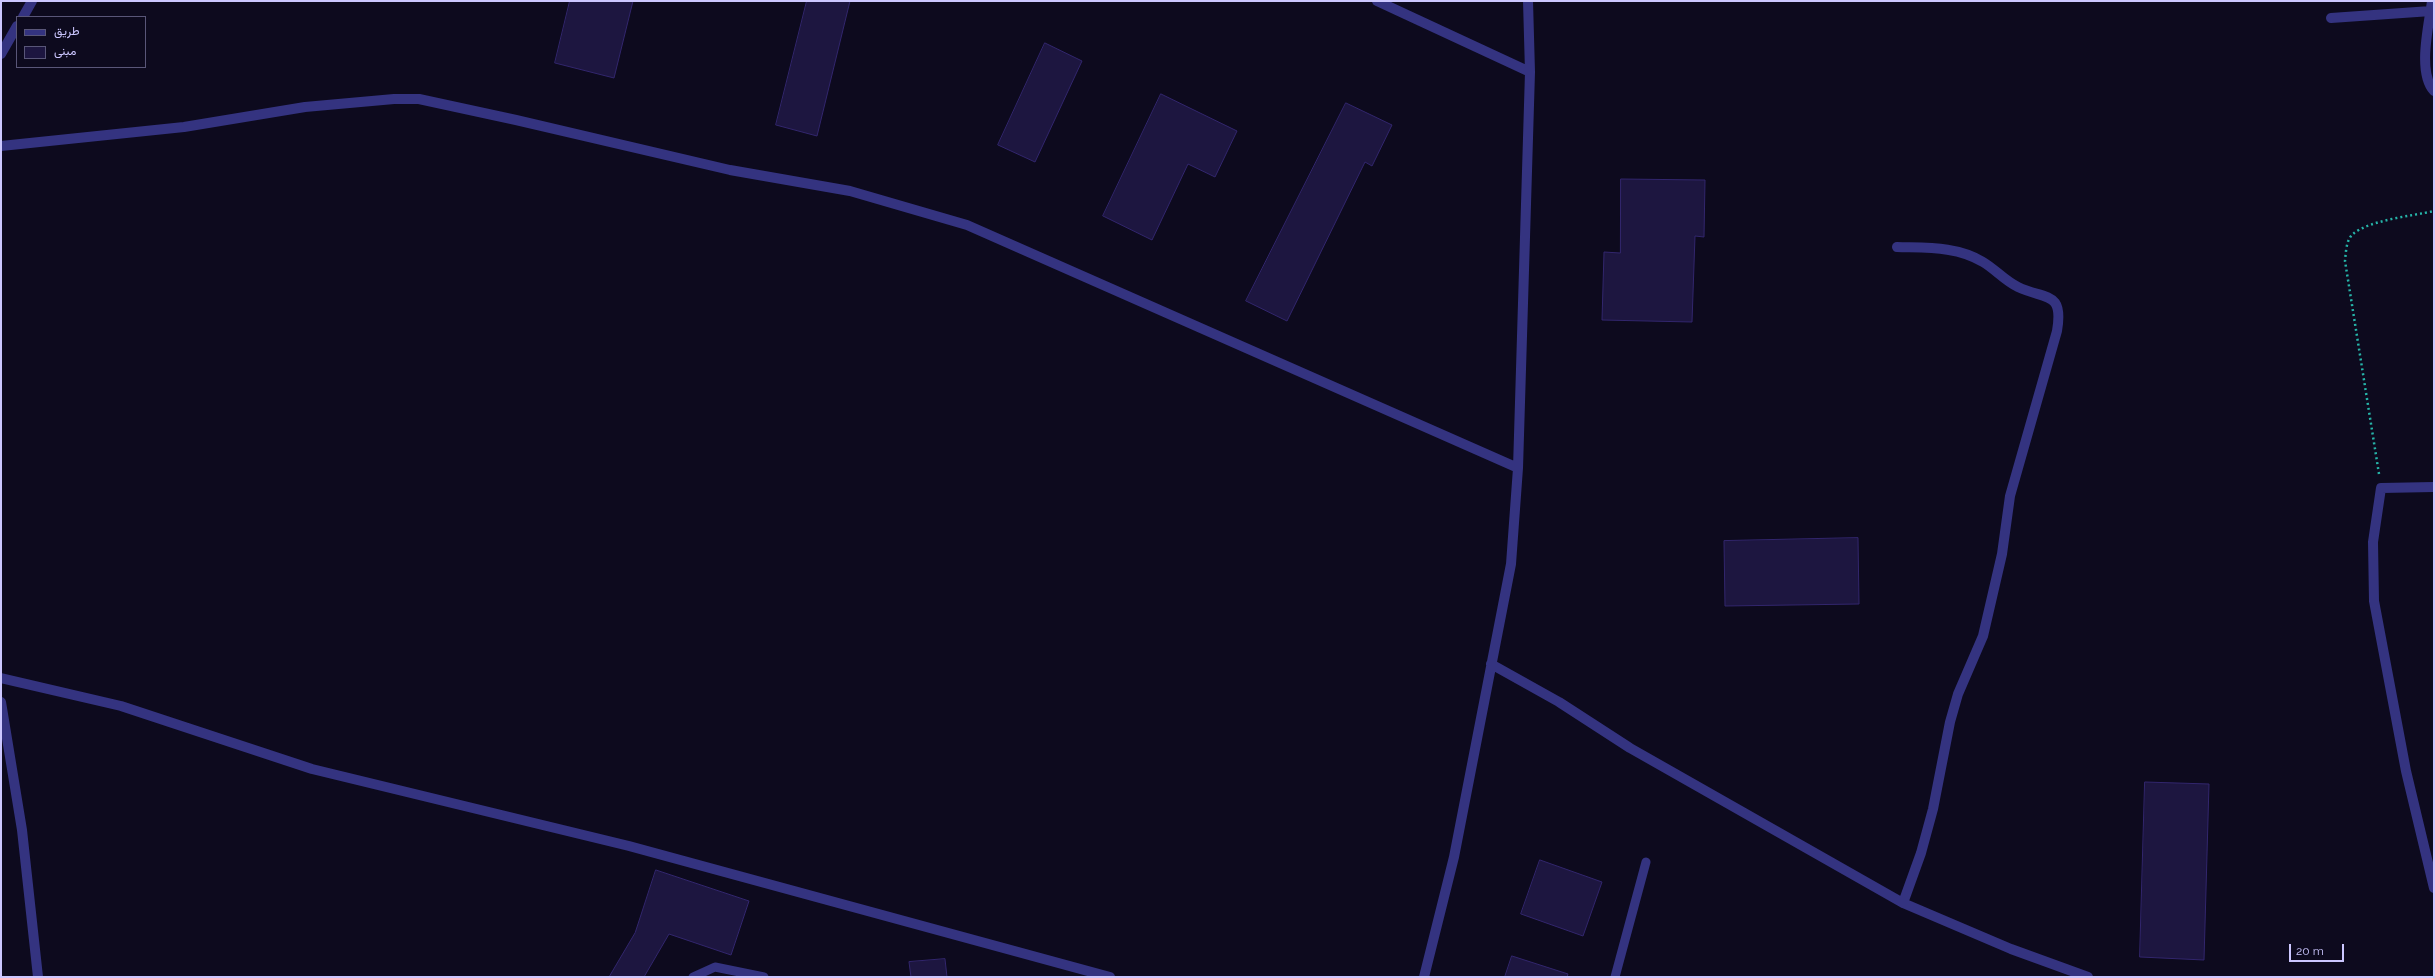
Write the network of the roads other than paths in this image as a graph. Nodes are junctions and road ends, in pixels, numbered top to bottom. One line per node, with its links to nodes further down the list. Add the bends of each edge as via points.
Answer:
1 (32, 1): 5 (street)
2 (1377, 1): 9 (street)
3 (1528, 1): 9 (street)
4 (2432, 6): 6 (street); 10 (street, via 2424,64 2427,81)
5 (24, 16)
6 (2331, 18)
7 (16, 28): 8 (street)
8 (1, 54)
9 (1530, 72): 13 (street)
10 (2434, 91)
11 (1, 146): 13 (street, via 184,127 305,107 419,99 730,170 850,191 967,225)
12 (1897, 247): 20 (street, via 1950,249 1970,255 2018,287 2051,299 2058,306 2060,315 2010,496 2002,554 1983,636 1958,694 1933,809 1921,853)
13 (1518, 468): 15 (street, via 1511,564)
14 (2434, 487): 19 (street, via 2381,488 2373,542 2374,601 2406,771)
15 (1491, 664): 20 (street, via 1559,702 1630,748); 25 (street, via 1454,857)
16 (1, 678): 24 (street, via 121,706 312,769 637,848)
17 (1, 702): 21 (street, via 22,830)
18 (1646, 862): 26 (lane)
19 (2434, 888)
20 (1903, 902): 27 (street, via 2011,949)
21 (38, 977)
22 (693, 977): 23 (lane, via 715,967)
23 (764, 977)
24 (1110, 977)
25 (1424, 977)
26 (1616, 977)
27 (2088, 977)

